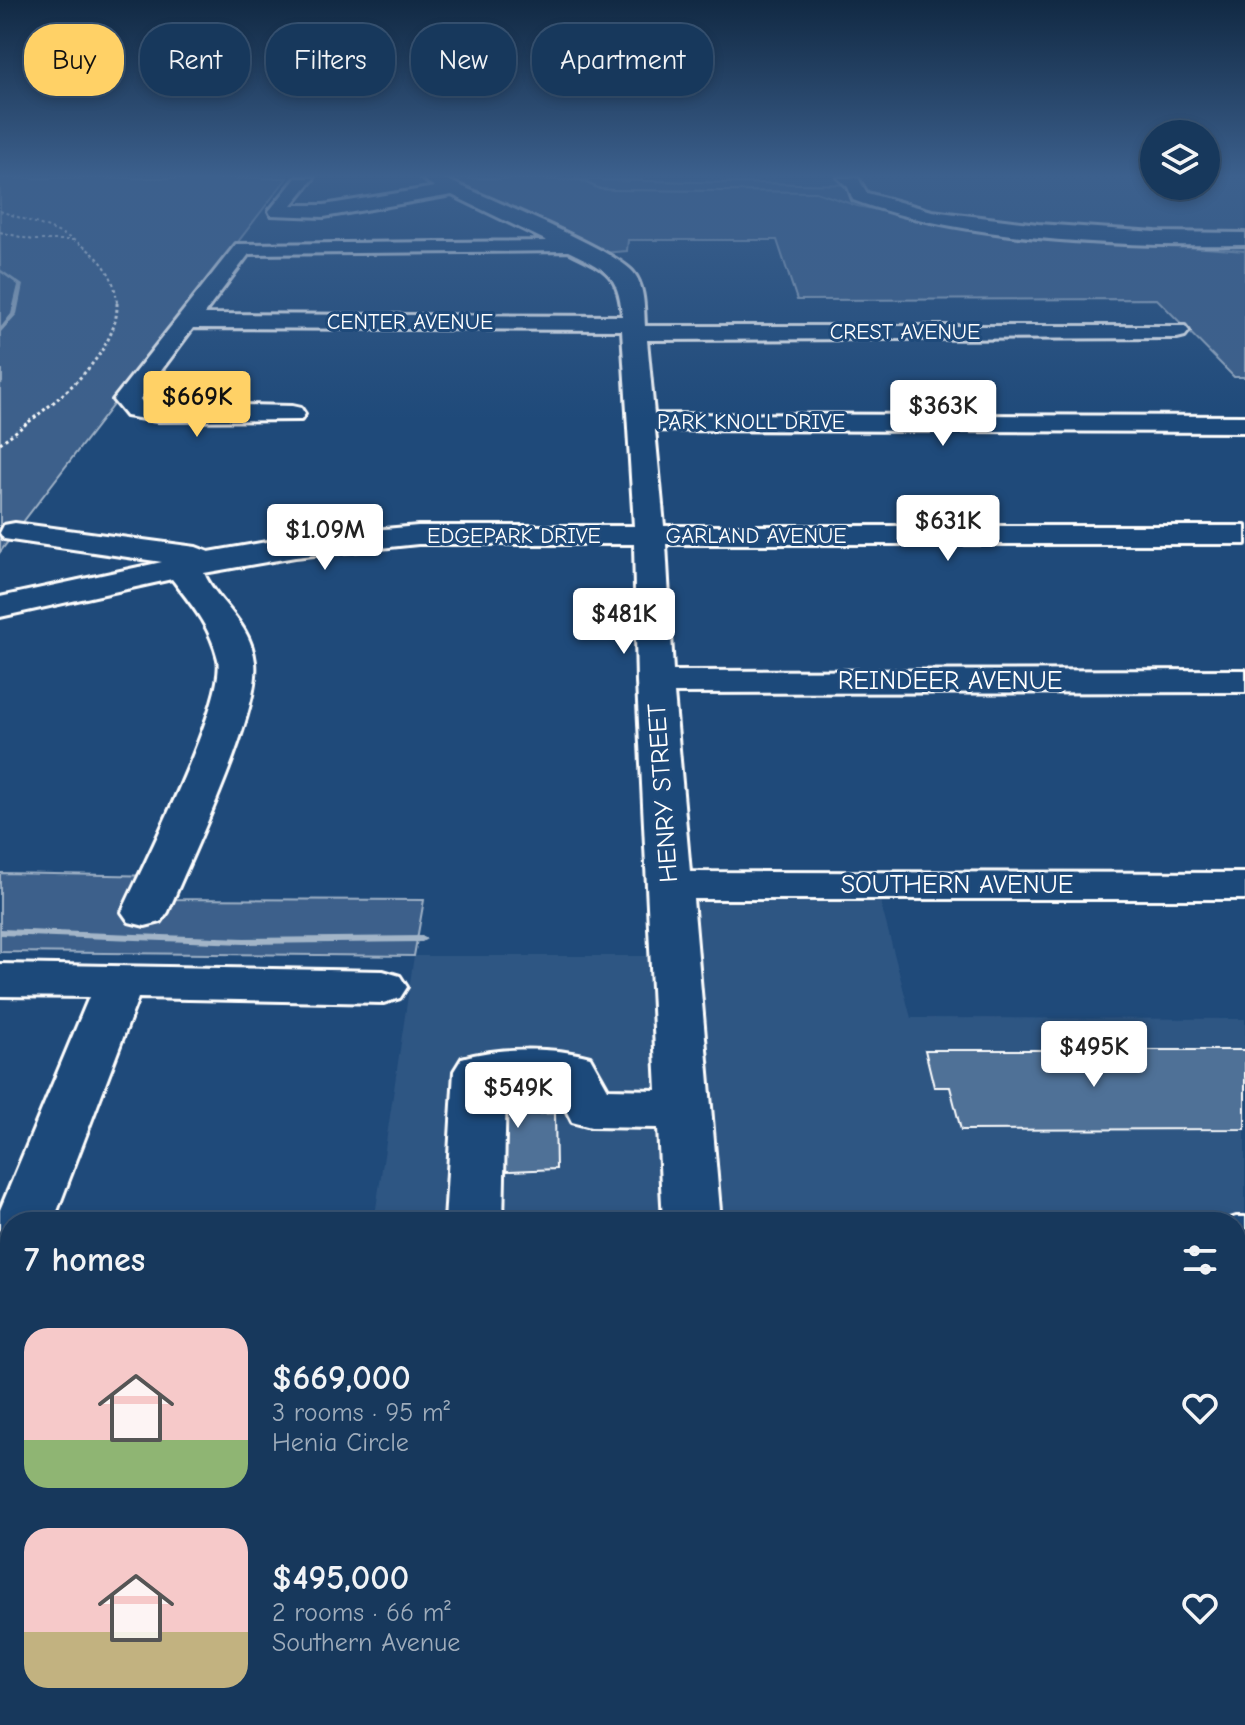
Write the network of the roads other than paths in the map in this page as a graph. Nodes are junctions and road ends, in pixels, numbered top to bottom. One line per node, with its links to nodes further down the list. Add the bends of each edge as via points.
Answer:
1 (235, 258): 3 (street)
2 (594, 258): 4 (street, HENRY STREET, via 619,272 631,291)
3 (186, 321): 4 (street, CENTER AVENUE); 6 (street, via 126,400 135,410)
4 (633, 328): 5 (street, CREST AVENUE); 7 (street, HENRY STREET)
5 (1177, 331)
6 (292, 414)
7 (642, 422): 8 (street, PARK KNOLL DRIVE); 11 (street, HENRY STREET)
8 (1245, 424)
9 (15, 532): 12 (street, via 196,557)
10 (1245, 535): 11 (street, GARLAND AVENUE)
11 (650, 536): 12 (street, EDGEPARK DRIVE, via 418,535 295,547); 15 (street, HENRY STREET)
12 (192, 565): 13 (street, EDGEPARK DRIVE); 18 (street, via 186,575 221,617 237,662 227,719)
13 (0, 607)
14 (1245, 681): 15 (street, REINDEER AVENUE)
15 (655, 682): 16 (street, HENRY STREET)
16 (670, 885): 17 (street, SOUTHERN AVENUE); 22 (street, HENRY STREET)
17 (1245, 886)
18 (145, 912)
19 (0, 980): 20 (street)
20 (121, 980): 21 (street); 23 (street)
21 (383, 987)
22 (685, 1109): 24 (street, via 591,1108 572,1070 480,1071); 25 (street, HENRY STREET)
23 (28, 1212)
24 (474, 1212)
25 (691, 1212)

